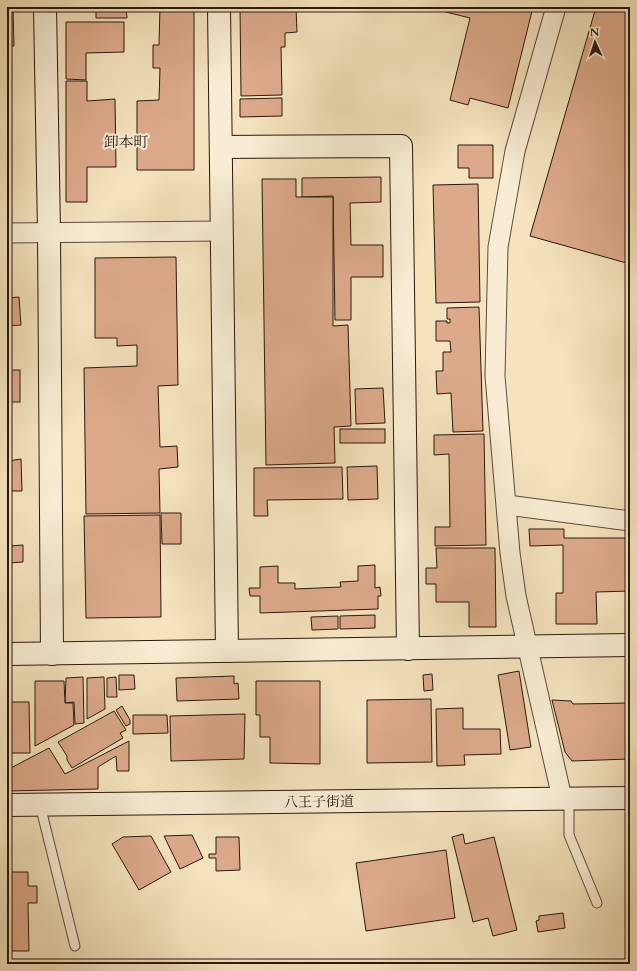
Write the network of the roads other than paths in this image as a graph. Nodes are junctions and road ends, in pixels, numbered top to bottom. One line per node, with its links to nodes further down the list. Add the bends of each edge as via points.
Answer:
1 (45, 7): 6 (street)
2 (219, 7): 4 (street)
3 (556, 7): 8 (street, via 516,151 498,247 495,376)
4 (221, 147): 5 (street); 12 (street, via 401,146)
5 (222, 231): 6 (street); 13 (street)
6 (49, 232): 7 (street); 15 (street)
7 (7, 233)
8 (507, 505): 9 (street); 11 (street, via 516,596)
9 (630, 521)
10 (630, 645): 11 (street)
11 (528, 646): 12 (street); 16 (street)
12 (408, 649): 13 (street)
13 (226, 651): 15 (street)
14 (7, 654): 15 (street)
15 (52, 654)
16 (565, 798): 17 (street, 八王子街道); 19 (street, 八王子街道); 20 (lane, via 569,835)
17 (630, 798)
18 (7, 805): 19 (street, 八王子街道)
19 (40, 805): 21 (lane)
20 (597, 903)
21 (75, 946)

